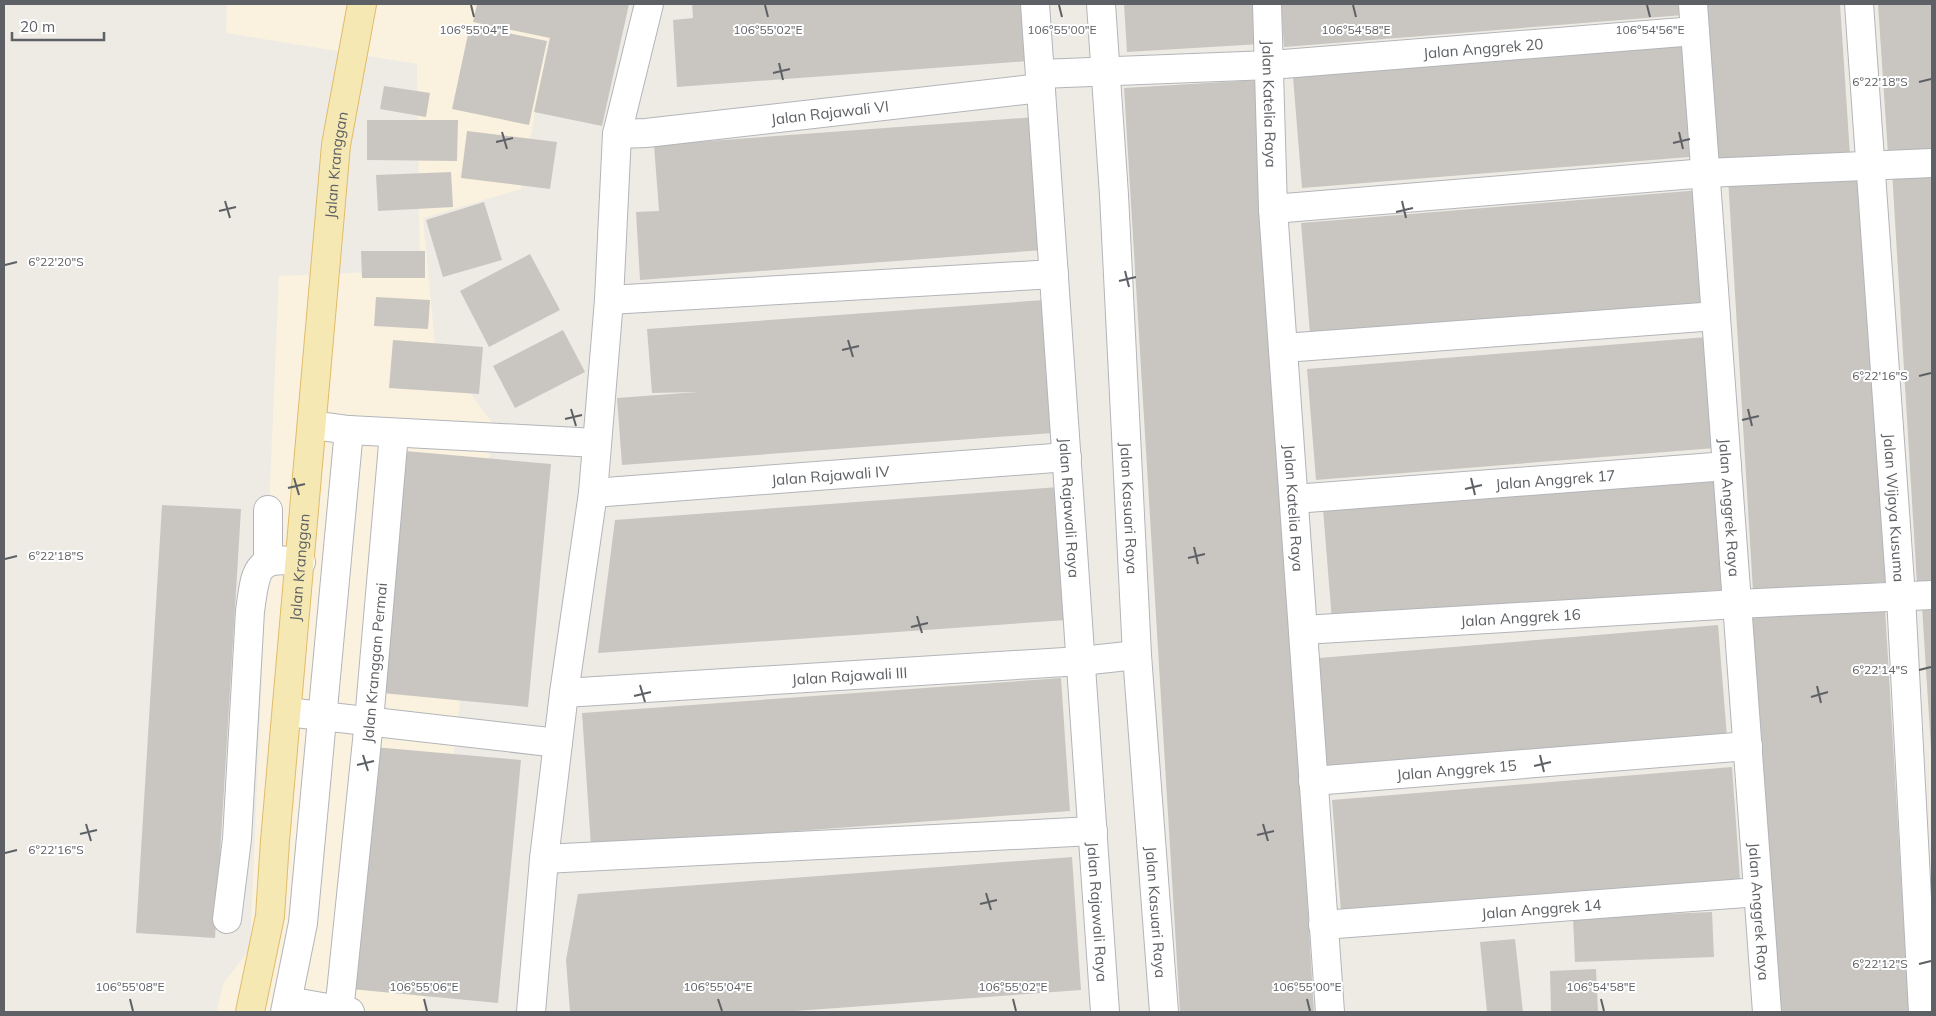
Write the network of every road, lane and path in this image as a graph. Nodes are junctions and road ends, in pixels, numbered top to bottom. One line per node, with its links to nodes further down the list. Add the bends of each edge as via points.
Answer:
1 (362, 4): 21 (main road, Jalan Kranggan, via 336,145)
2 (649, 4): 12 (street)
3 (1035, 4): 11 (street, Jalan Rajawali Raya)
4 (1102, 4): 10 (street, Jalan Kasuari Raya)
5 (1267, 4): 9 (street, Jalan Katelia Raya)
6 (1693, 4): 8 (street, Jalan Anggrek Raya)
7 (1860, 4): 14 (street, Jalan Wijaya Kusuma)
8 (1695, 32): 9 (street, Jalan Anggrek 20); 15 (street, Jalan Anggrek Raya)
9 (1270, 65): 10 (street, Jalan Anggrek 20); 16 (street, Jalan Katelia Raya)
10 (1107, 72): 11 (street, Jalan Rajawali VI); 36 (street, Jalan Kasuari Raya)
11 (1040, 81): 12 (street, Jalan Rajawali VI); 17 (street, Jalan Rajawali Raya)
12 (617, 134): 18 (street)
13 (1932, 163): 14 (street)
14 (1870, 166): 15 (street); 33 (street, Jalan Wijaya Kusuma)
15 (1706, 173): 16 (street); 19 (street, Jalan Anggrek Raya)
16 (1273, 209): 20 (street, Jalan Katelia Raya)
17 (1054, 274): 18 (street); 25 (street, Jalan Rajawali Raya)
18 (609, 300): 24 (street)
19 (1716, 316): 20 (street); 26 (street, Jalan Anggrek Raya)
20 (1284, 348): 28 (street, Jalan Katelia Raya)
21 (312, 425): 22 (street); 31 (main road, Jalan Kranggan)
22 (349, 430): 23 (street); 40 (street)
23 (394, 433): 24 (street); 41 (street, Jalan Kranggan Permai)
24 (597, 443): 27 (street)
25 (1067, 457): 27 (street, Jalan Rajawali IV); 37 (street, Jalan Rajawali Raya)
26 (1727, 466): 28 (street, Jalan Anggrek 17); 34 (street, Jalan Anggrek Raya)
27 (593, 493): 38 (street)
28 (1294, 499): 35 (street, Jalan Katelia Raya)
29 (268, 510): 30 (street)
30 (268, 561): 31 (street); 46 (street, via 256,573 250,612)
31 (301, 562): 39 (main road, Jalan Kranggan)
32 (1932, 595): 33 (street, Jalan Anggrek 16)
33 (1901, 597): 34 (street, Jalan Anggrek 16); 60 (street, Jalan Wijaya Kusuma)
34 (1737, 604): 35 (street, Jalan Anggrek 16); 43 (street, Jalan Anggrek Raya)
35 (1303, 630): 44 (street, Jalan Katelia Raya)
36 (1137, 655): 37 (street, Jalan Rajawali III); 57 (street, Jalan Kasuari Raya)
37 (1081, 661): 38 (street, Jalan Rajawali III); 45 (street, Jalan Rajawali Raya)
38 (564, 692): 42 (street)
39 (287, 712): 40 (street); 47 (main road, Jalan Kranggan)
40 (322, 717): 41 (street); 52 (street, via 303,922)
41 (369, 721): 42 (street); 54 (street, Jalan Kranggan Permai)
42 (558, 743): 48 (street)
43 (1748, 746): 44 (street, Jalan Anggrek 15); 49 (street, Jalan Anggrek Raya)
44 (1313, 781): 51 (street, Jalan Katelia Raya)
45 (1093, 831): 48 (street); 56 (street, Jalan Rajawali Raya)
46 (237, 839): 47 (street); 50 (street)
47 (274, 841): 53 (main road, Jalan Kranggan, via 270,916)
48 (544, 859): 55 (street)
49 (1758, 892): 51 (street, Jalan Anggrek 14); 59 (street, Jalan Anggrek Raya)
50 (227, 919)
51 (1323, 926): 58 (street, Jalan Katelia Raya)
52 (286, 1007): 54 (street)
53 (250, 1012)
54 (343, 1012)
55 (531, 1012)
56 (1105, 1012)
57 (1164, 1012)
58 (1330, 1012)
59 (1767, 1012)
60 (1923, 1012)

